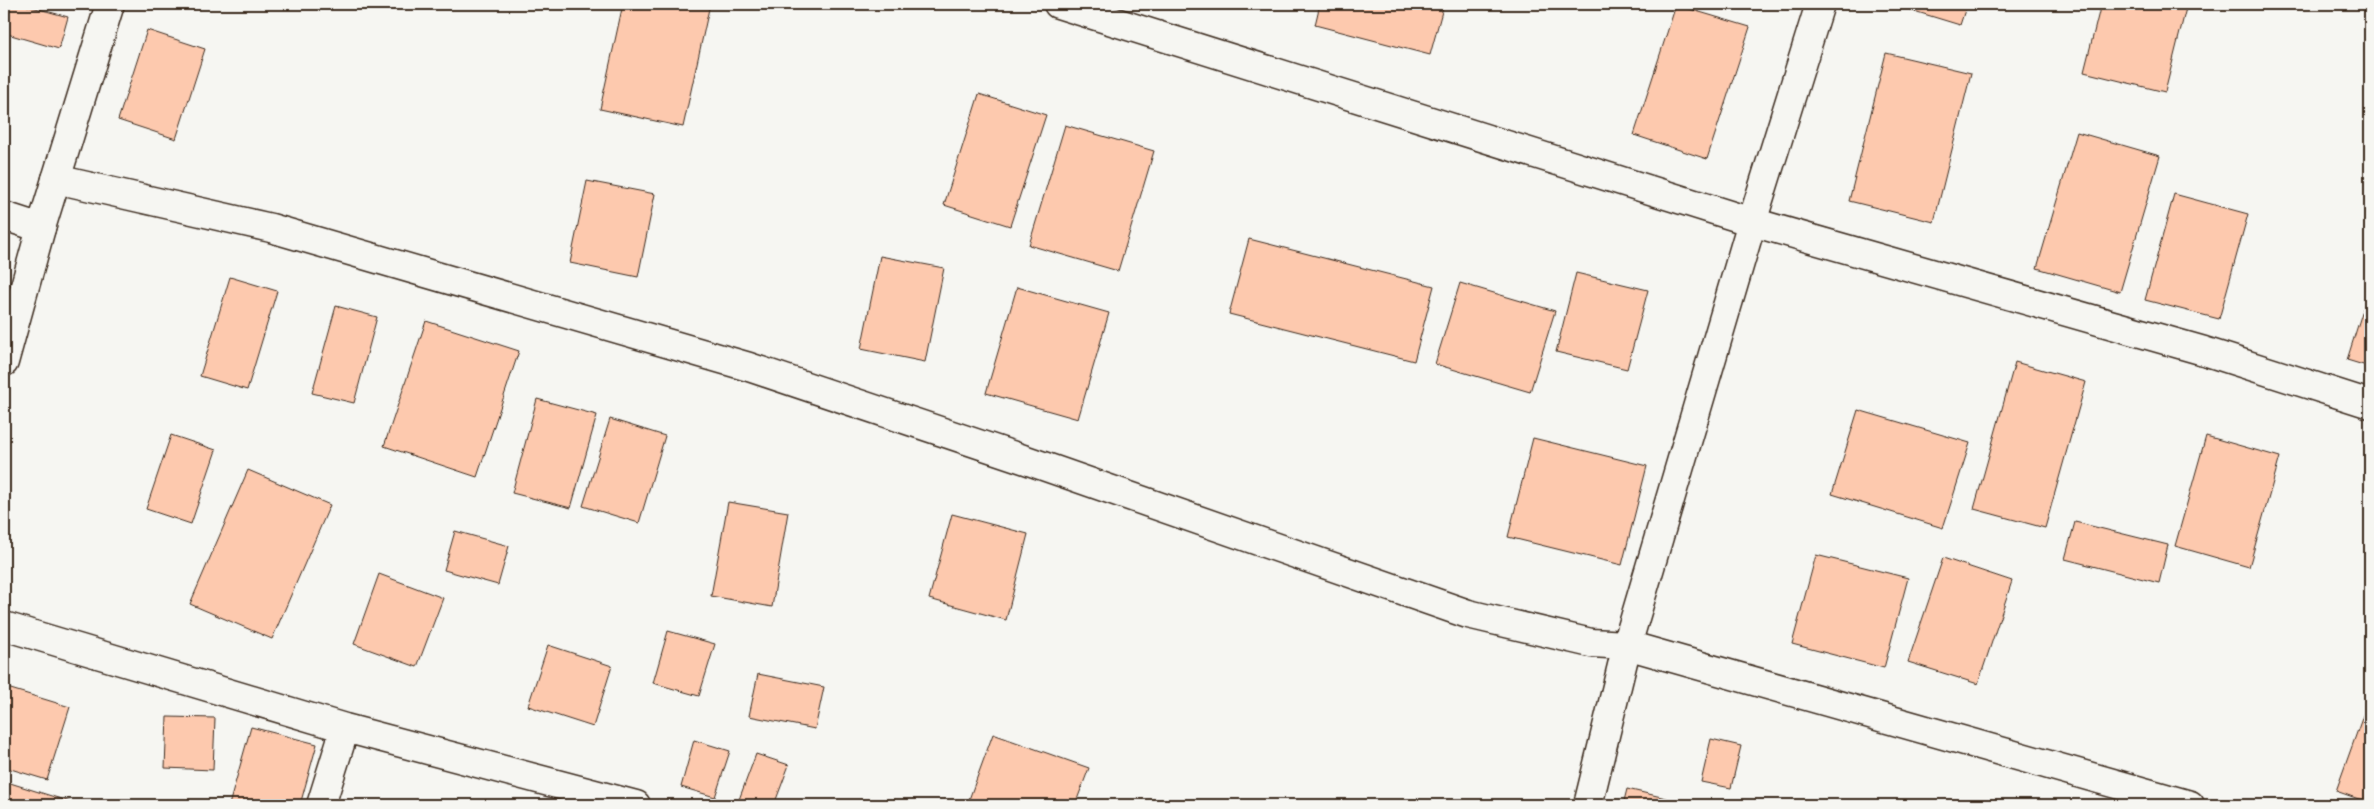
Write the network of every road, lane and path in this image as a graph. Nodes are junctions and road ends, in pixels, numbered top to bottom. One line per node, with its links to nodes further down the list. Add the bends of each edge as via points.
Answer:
1 (110, 4): 4 (street)
2 (1058, 4): 6 (street)
3 (1820, 4): 6 (street)
4 (56, 179): 7 (street); 11 (street, via 271,228 749,367 1468,614 1591,643)
5 (4, 216): 7 (street)
6 (1752, 222): 9 (street, via 2204,351); 11 (street)
7 (41, 228): 8 (street)
8 (4, 362)
9 (2370, 404)
10 (4, 626): 12 (street)
11 (1627, 645): 15 (street); 16 (street)
12 (345, 728): 13 (street); 14 (street)
13 (321, 805)
14 (636, 805)
15 (1588, 805)
16 (2190, 805)

